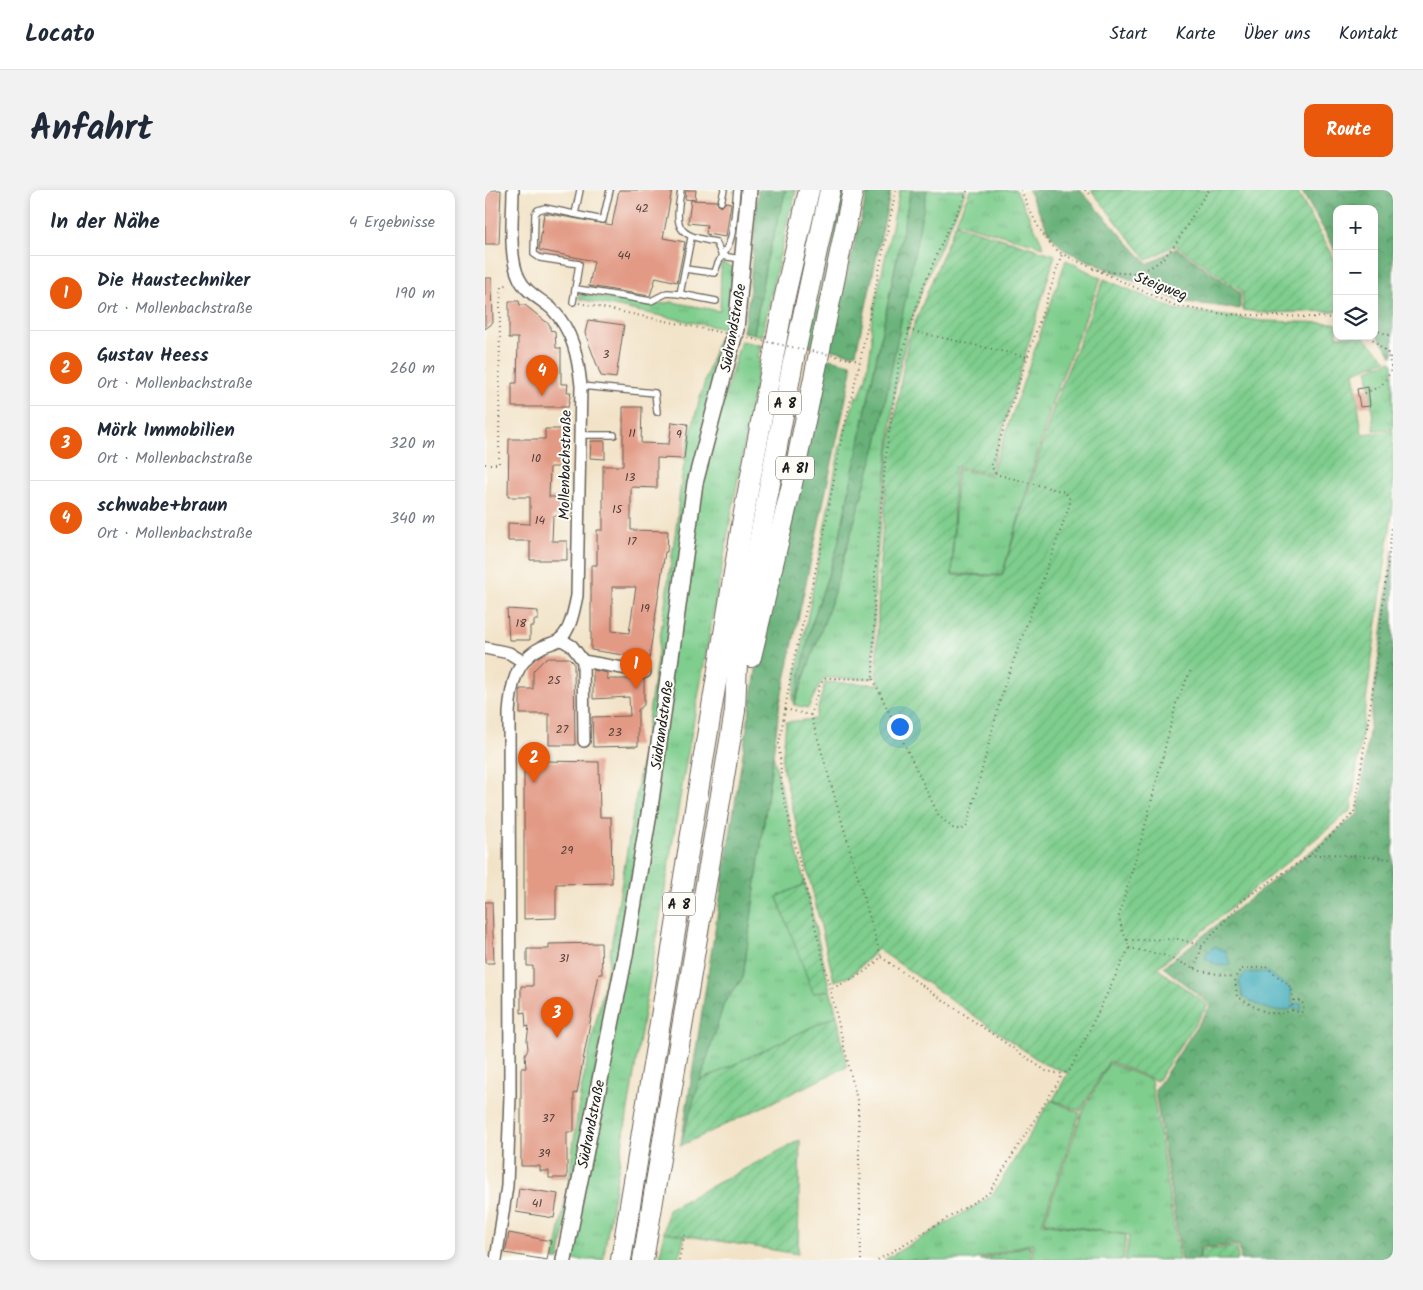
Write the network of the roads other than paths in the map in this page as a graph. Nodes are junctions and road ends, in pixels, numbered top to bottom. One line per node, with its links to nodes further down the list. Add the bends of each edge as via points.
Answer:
1 (513, 190): 25 (street, Mollenbachstraße, via 514,261 519,278 527,290 551,309 569,330 578,359)
2 (580, 190): 14 (lane)
3 (610, 190): 14 (lane, via 603,220)
4 (681, 190): 15 (lane, via 677,219)
5 (724, 190): 13 (lane)
6 (737, 190): 17 (lane, via 730,241)
7 (749, 190): 18 (main road, Südrandstraße)
8 (798, 190): 20 (highway, via 786,248)
9 (809, 190): 20 (highway, A 8)
10 (830, 190): 34 (highway, A 8, via 792,367 745,616 737,662)
11 (853, 190): 16 (highway)
12 (862, 190): 16 (highway, A 81, via 851,237)
13 (721, 202)
14 (575, 214): 21 (lane, via 545,208 538,210 533,251 540,258 579,264)
15 (691, 238): 17 (lane, via 716,239); 19 (lane)
16 (840, 252): 34 (highway, A 81, via 792,484)
17 (722, 256): 18 (lane); 19 (lane, via 717,261 715,273)
18 (744, 259): 37 (main road, Südrandstraße, via 736,328 695,483 649,817)
19 (685, 269): 22 (lane)
20 (788, 284): 38 (highway, A 8, via 743,518)
21 (577, 289): 22 (lane, via 651,301 667,293); 24 (lane)
22 (680, 294): 23 (lane)
23 (716, 301)
24 (573, 302)
25 (581, 386): 26 (lane, via 655,393); 27 (street, Mollenbachstraße)
26 (657, 412)
27 (580, 435): 28 (lane); 29 (street, Mollenbachstraße, via 577,596 571,622)
28 (613, 435)
29 (560, 640): 31 (street, via 542,647); 32 (street, via 572,646)
30 (485, 648): 31 (street, via 509,652)
31 (522, 661): 36 (street, via 511,693 509,713 510,1095 507,1186)
32 (583, 661): 33 (street); 35 (street)
33 (645, 672)
34 (735, 711): 39 (highway, A 8)
35 (584, 742)
36 (497, 1260)
37 (564, 1260)
38 (621, 1260)
39 (643, 1260)

